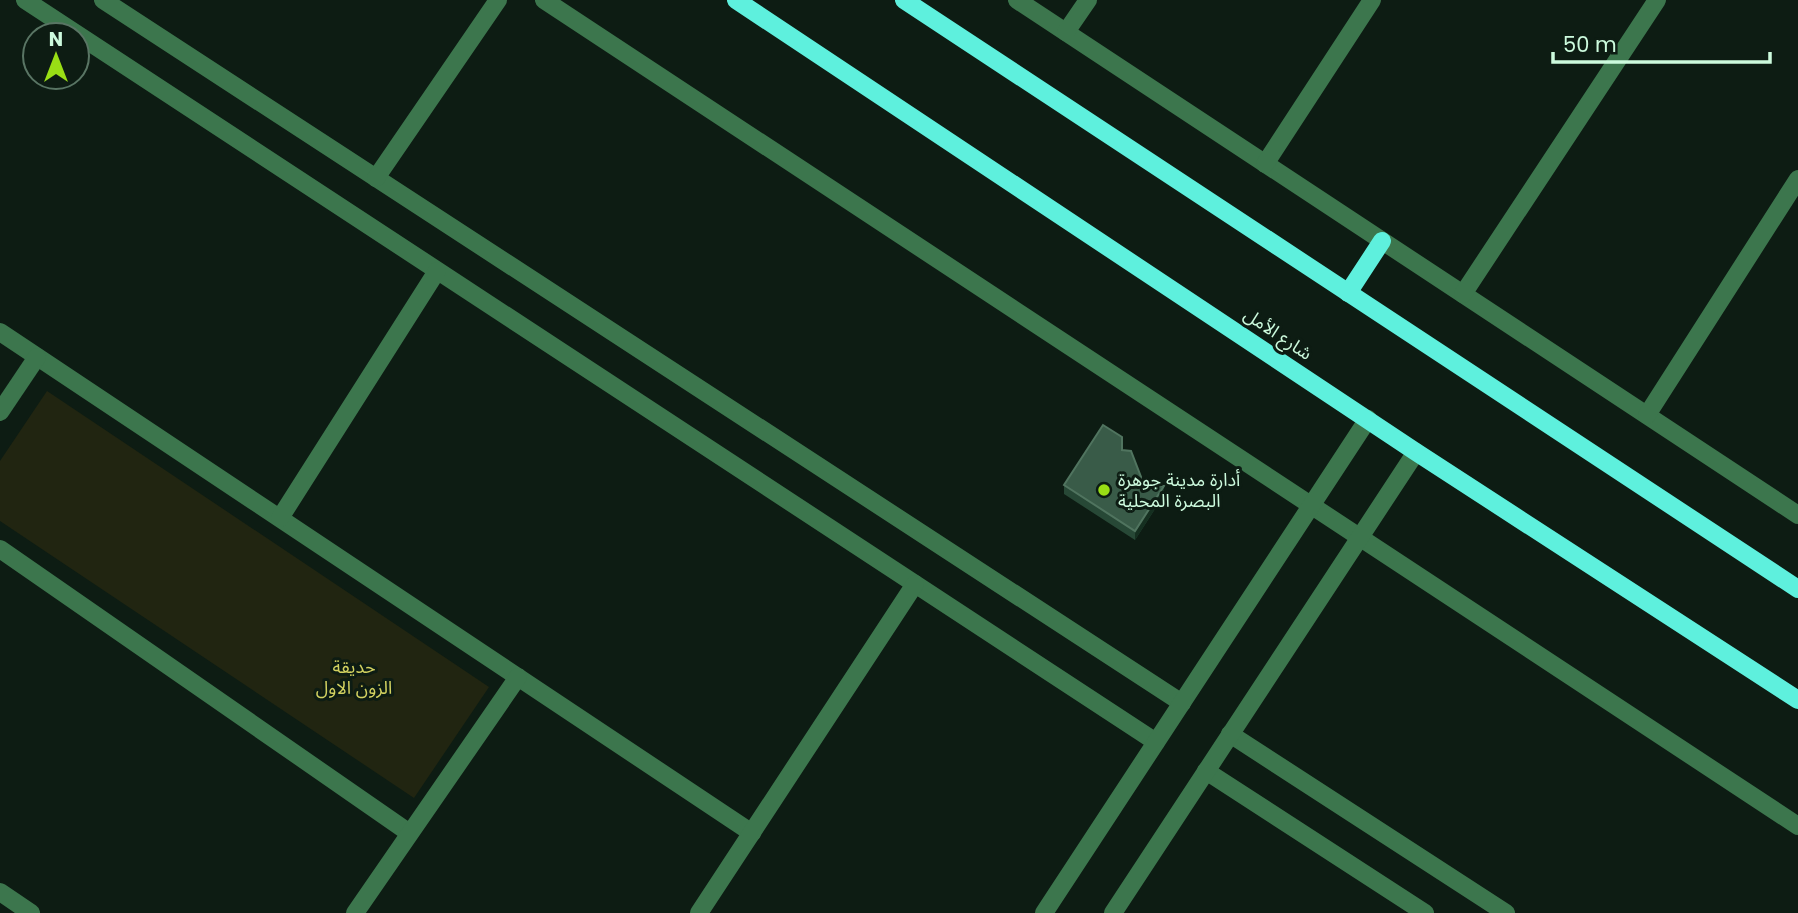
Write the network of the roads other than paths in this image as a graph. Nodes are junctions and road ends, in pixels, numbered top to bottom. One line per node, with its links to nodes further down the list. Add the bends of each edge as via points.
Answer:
1 (25, 0): 16 (street)
2 (103, 0): 13 (street)
3 (498, 0): 13 (street)
4 (544, 0): 25 (street)
5 (736, 0): 23 (main road, شارع الأمل)
6 (904, 0): 17 (main road)
7 (1017, 0): 11 (street)
8 (1088, 0): 11 (street)
9 (1373, 0): 12 (street)
10 (1657, 0): 18 (street)
11 (1066, 32): 12 (street)
12 (1265, 164): 15 (street)
13 (376, 178): 34 (street)
14 (1798, 179): 22 (street)
15 (1382, 241): 17 (main road); 18 (street)
16 (437, 271): 27 (street); 30 (street)
17 (1348, 293): 31 (main road)
18 (1463, 294): 22 (street)
19 (0, 332): 20 (street)
20 (37, 357): 21 (street); 27 (street)
21 (0, 412)
22 (1647, 415): 26 (street)
23 (1368, 419): 24 (main road, شارع الأمل); 25 (street)
24 (1416, 452): 28 (street); 33 (main road, شارع الأمل)
25 (1311, 505): 28 (street); 34 (street)
26 (1798, 515)
27 (280, 518): 32 (street)
28 (1360, 537): 35 (street); 38 (street)
29 (0, 549): 39 (street)
30 (915, 584): 36 (street); 40 (street)
31 (1798, 589)
32 (518, 677): 39 (street); 40 (street)
33 (1798, 700)
34 (1182, 703): 36 (street)
35 (1230, 734): 37 (street); 48 (street)
36 (1156, 742): 45 (street)
37 (1206, 771): 46 (street); 47 (street)
38 (1798, 826)
39 (408, 832): 43 (street)
40 (752, 833): 44 (street)
41 (0, 892): 42 (street)
42 (20, 910)
43 (355, 913)
44 (699, 913)
45 (1044, 913)
46 (1113, 913)
47 (1425, 913)
48 (1506, 913)

